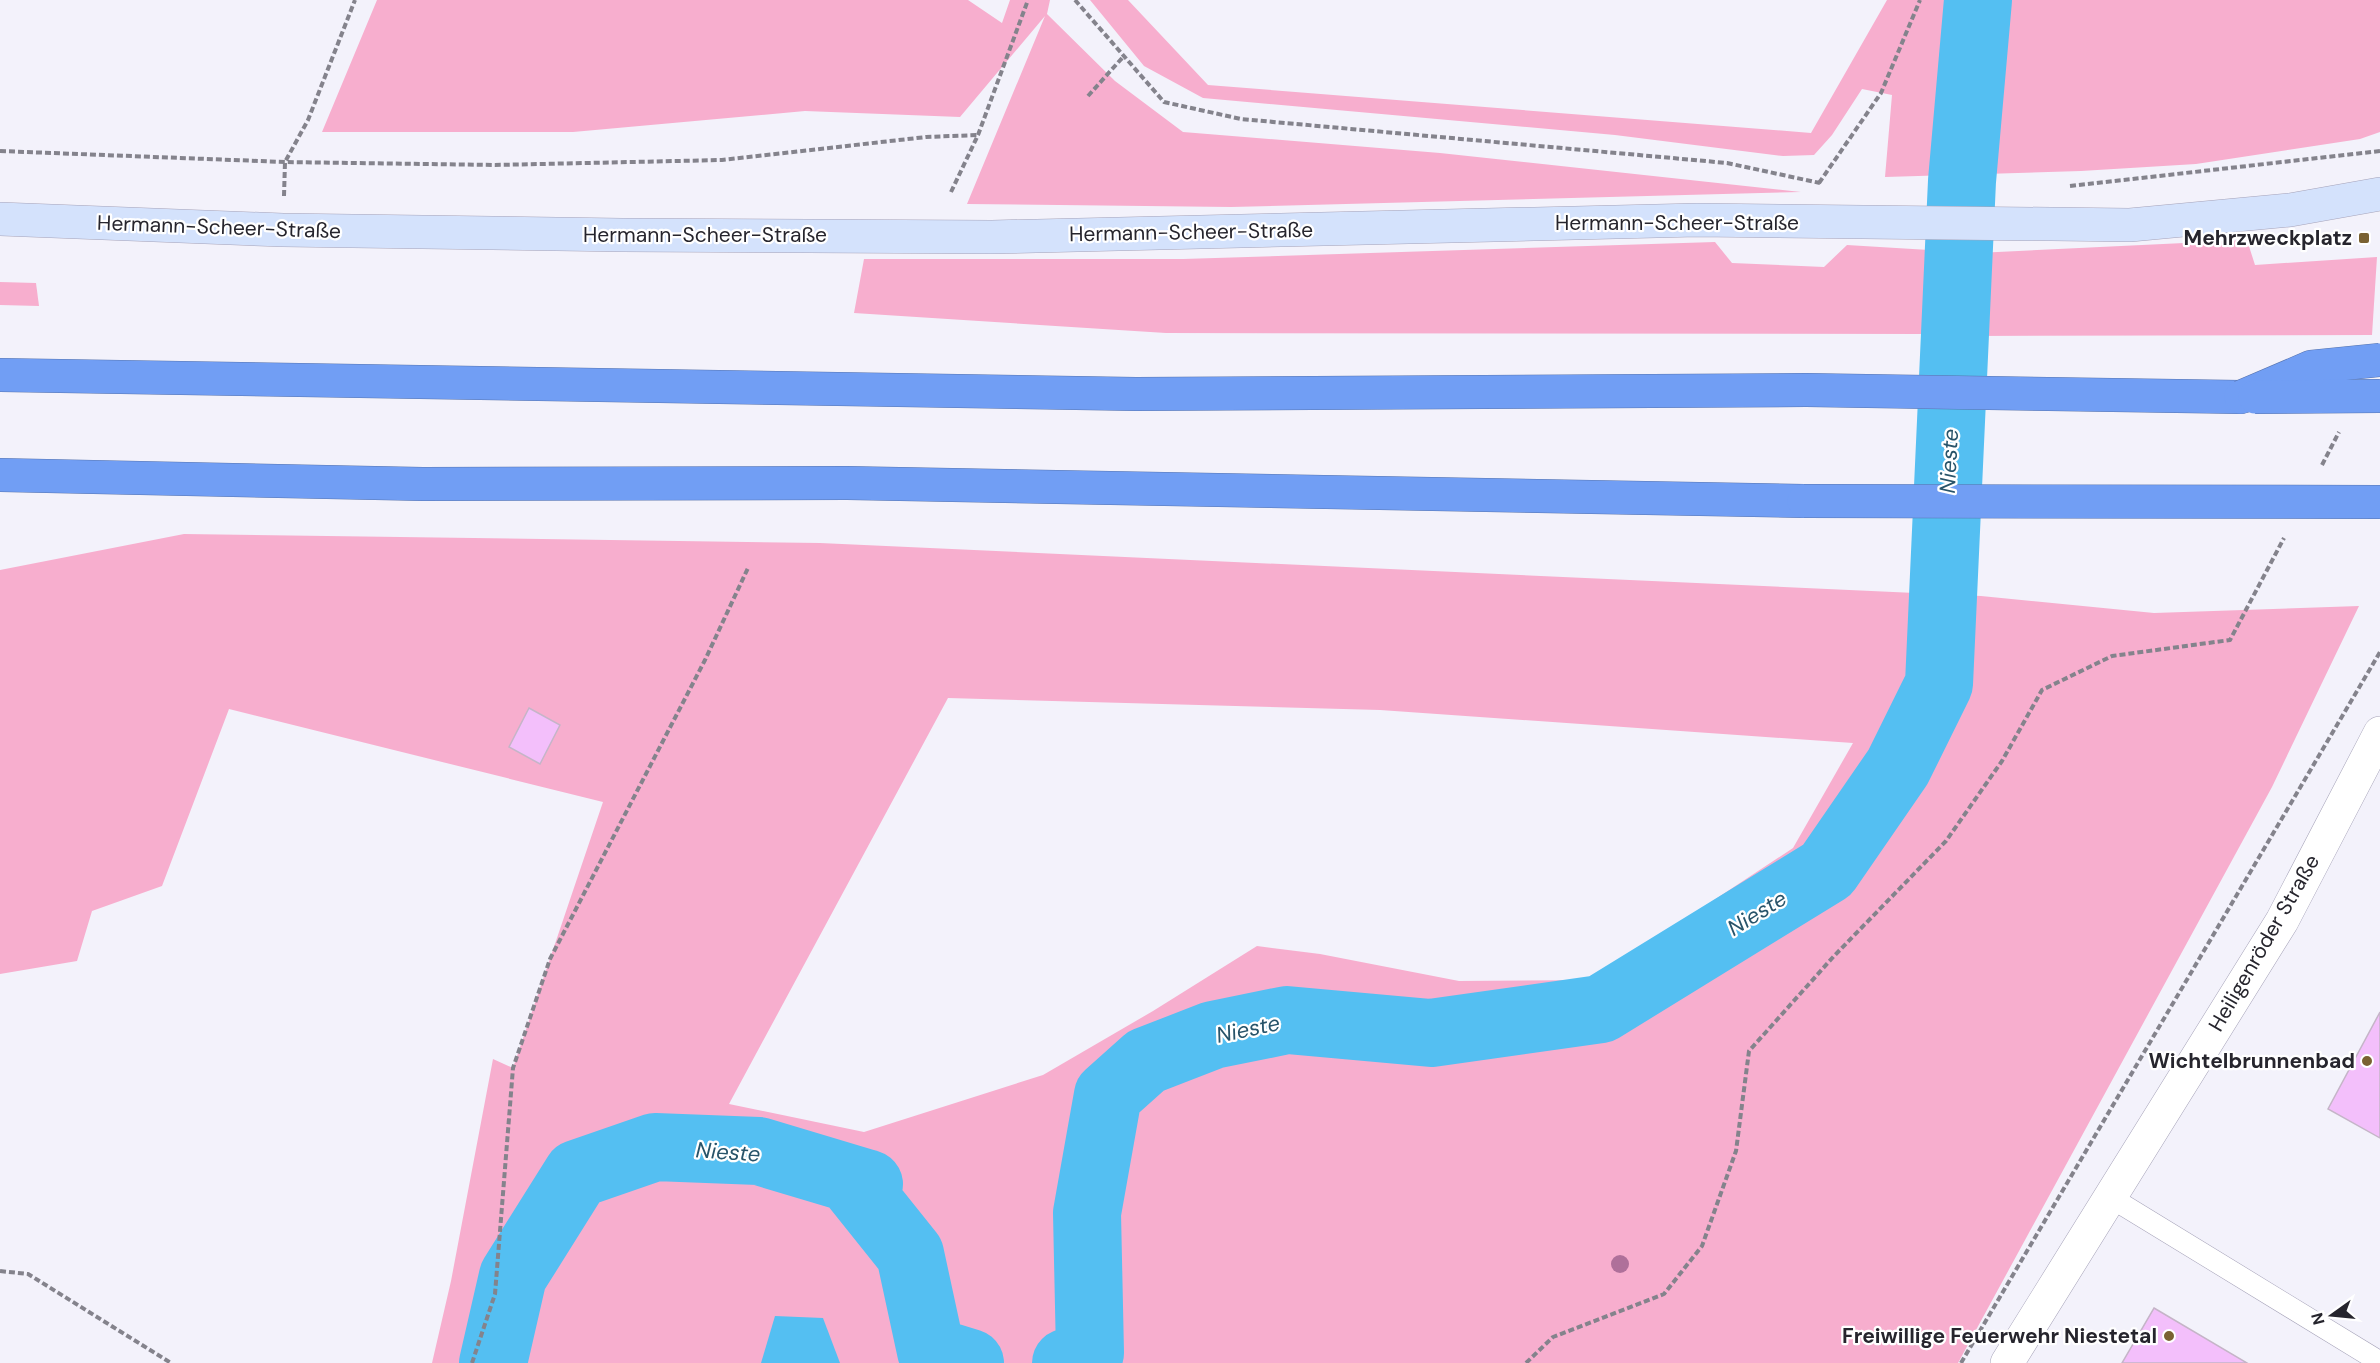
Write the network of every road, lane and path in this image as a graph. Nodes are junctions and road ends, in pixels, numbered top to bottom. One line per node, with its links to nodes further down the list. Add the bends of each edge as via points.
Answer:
1 (355, 0): 10 (path, via 308,120)
2 (1028, 0): 7 (path)
3 (1075, 0): 5 (path)
4 (1919, 1): 11 (path, via 1881,93)
5 (1123, 57): 6 (path); 11 (path, via 1164,102 1241,119 1727,163)
6 (1088, 96)
7 (978, 135): 10 (path, via 926,137 722,160 495,165); 14 (path)
8 (0, 151): 10 (path)
9 (2380, 151): 13 (path)
10 (285, 162): 17 (path)
11 (1819, 183): 12 (path)
12 (1828, 184)
13 (2069, 186)
14 (951, 192)
15 (2380, 194): 17 (main road, Hermann-Scheer-Straße, via 2290,210 2130,225 1685,220 992,237)
16 (0, 219): 17 (main road, Hermann-Scheer-Straße)
17 (283, 230)
18 (2380, 360): 21 (highway, bridge, via 2311,367)
19 (0, 375): 21 (highway, via 1136,394 1806,390)
20 (2380, 396): 21 (highway, bridge)
21 (2241, 397)
22 (2340, 431): 23 (path)
23 (2318, 474)
24 (0, 475): 25 (highway, bridge, via 423,484 859,483 1804,501)
25 (2380, 502)
26 (2285, 536): 35 (path, via 2230,640 2112,656 2042,690 2002,761 1946,841 1834,956 1749,1051 1736,1151 1702,1246 1664,1294 1553,1337)
27 (748, 568): 34 (path, via 705,660 550,959 513,1068 495,1294)
28 (2380, 652): 36 (path)
29 (2380, 733): 30 (street, Heiligenröder Straße, via 2282,921)
30 (2110, 1197): 32 (lane); 37 (street, Heiligenröder Straße)
31 (0, 1271): 33 (path, via 28,1274)
32 (2380, 1362)
33 (171, 1363)
34 (472, 1363)
35 (1526, 1363)
36 (1961, 1363)
37 (2007, 1363)

